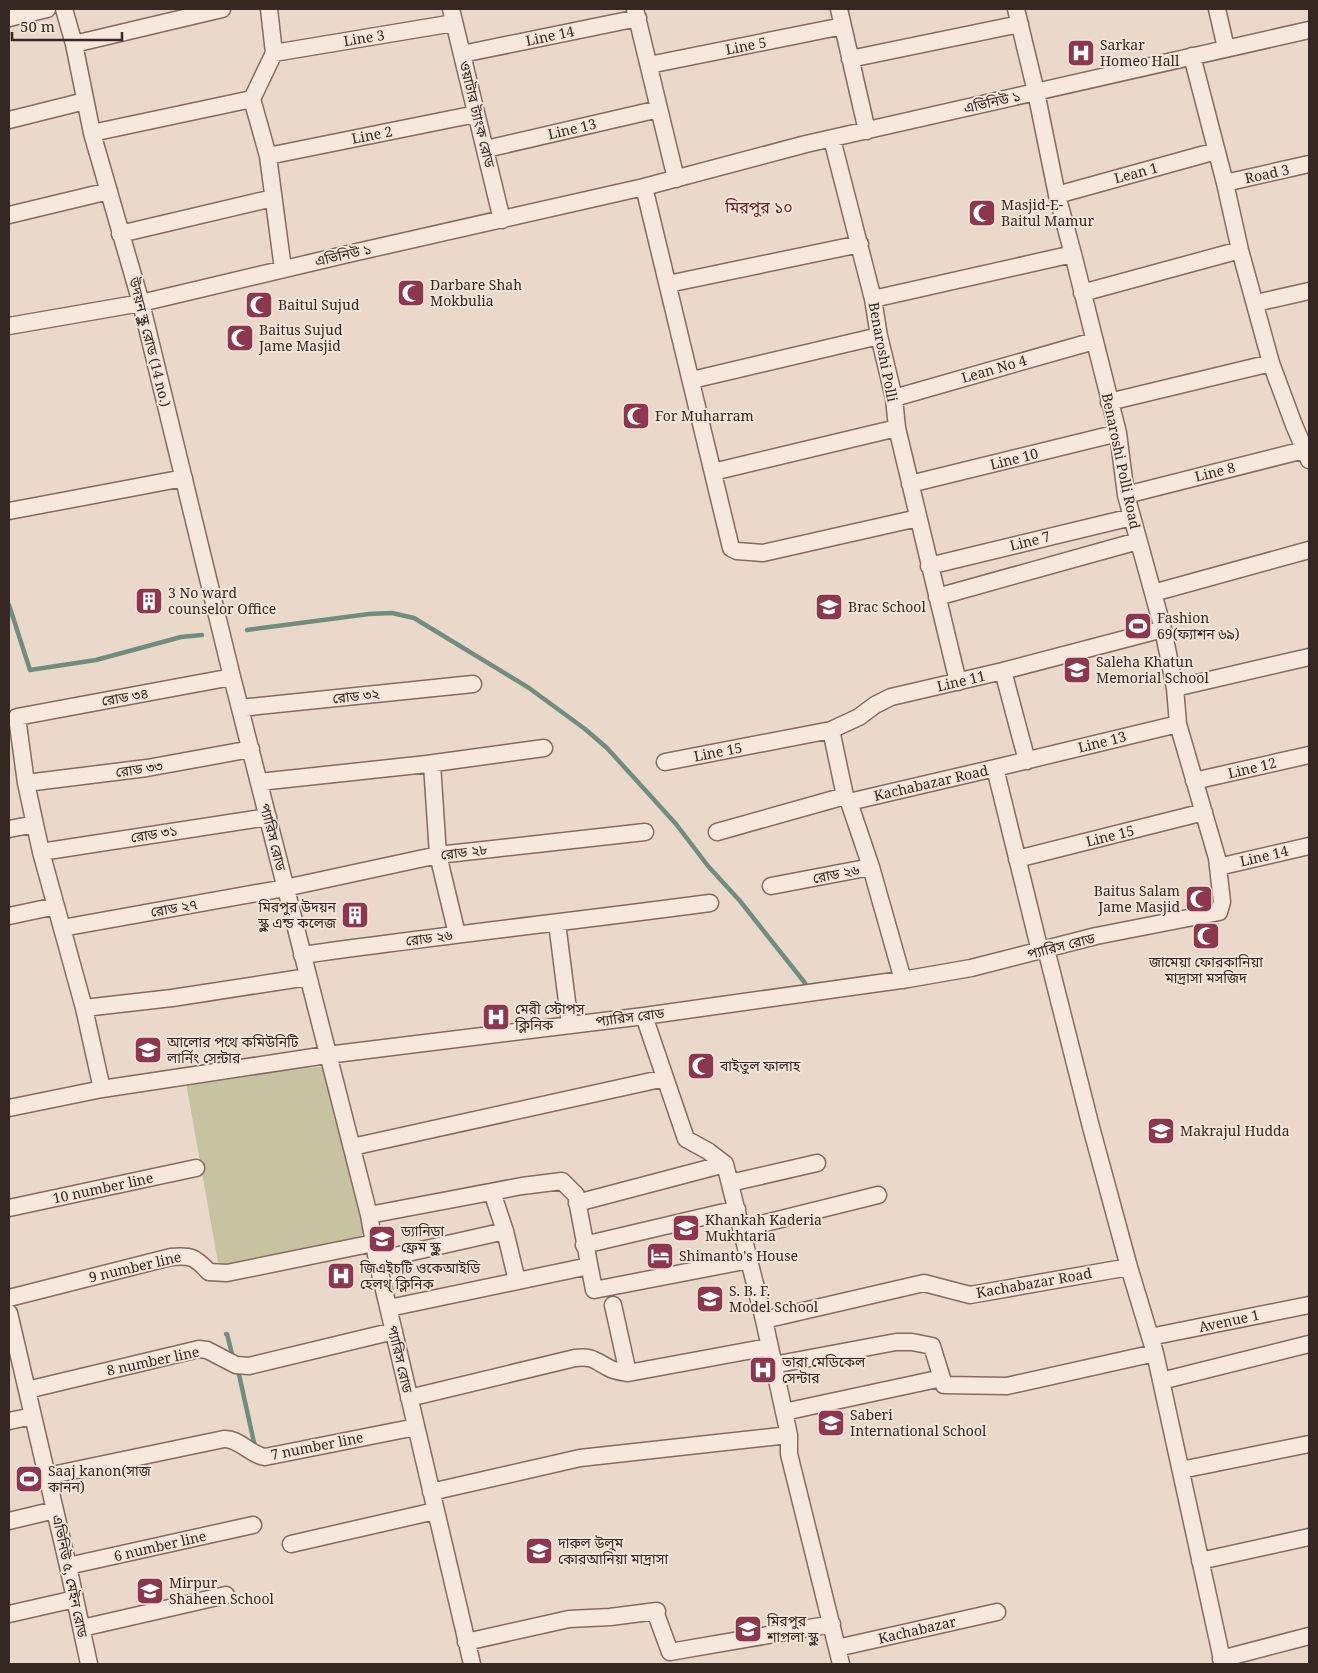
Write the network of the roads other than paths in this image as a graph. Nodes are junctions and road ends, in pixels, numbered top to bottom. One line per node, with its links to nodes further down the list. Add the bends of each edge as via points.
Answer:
1 (47, 9): 10 (street)
2 (64, 9): 13 (street, উদয়ন স্কুল রোড (14 no.))
3 (222, 9): 13 (street)
4 (270, 9): 15 (street)
5 (839, 9): 11 (street)
6 (1218, 9): 14 (street)
7 (636, 13): 16 (street, Line 14); 19 (street)
8 (453, 16): 15 (street, Line 3); 16 (street, ওয়াটার ট্যাংক রোড)
9 (1018, 16): 18 (street); 20 (street, Benaroshi Polli Road)
10 (9, 18)
11 (843, 26): 18 (street); 19 (street, Line 5)
12 (1309, 30): 14 (street, এভিনিউ ১)
13 (74, 44): 22 (street, উদয়ন স্কুল রোড (14 no.))
14 (1226, 48): 17 (street, এভিনিউ ১)
15 (274, 53): 21 (street)
16 (462, 54): 24 (street, ওয়াটার ট্যাংক রোড)
17 (1192, 56): 20 (street, এভিনিউ ১); 30 (street)
18 (850, 59): 26 (street)
19 (649, 65): 23 (street)
20 (1036, 92): 26 (street, এভিনিউ ১); 37 (street, Benaroshi Polli Road)
21 (252, 99): 27 (street); 31 (street)
22 (84, 101): 25 (street); 27 (street, উদয়ন স্কুল রোড (14 no.))
23 (659, 109): 29 (street, Line 13); 33 (street)
24 (476, 114): 29 (street, ওয়াটার ট্যাংক রোড); 31 (street, Line 2)
25 (9, 120)
26 (866, 131): 28 (street, এভিনিউ ১)
27 (92, 133): 36 (street, উদয়ন স্কুল রোড (14 no.))
28 (832, 139): 33 (street, এভিনিউ ১); 42 (street, Benaroshi Polli)
29 (486, 149): 40 (street, ওয়াটার ট্যাংক রোড)
30 (1216, 151): 34 (street); 37 (street, Lean 1)
31 (268, 156): 38 (street)
32 (1309, 164): 34 (street, Road 3)
33 (676, 179): 35 (street, এভিনিউ ১)
34 (1226, 183): 43 (street)
35 (644, 187): 40 (street, এভিনিউ ১); 46 (street)
36 (109, 191): 39 (street); 41 (street, উদয়ন স্কুল রোড (14 no.))
37 (1057, 194): 44 (street, Benaroshi Polli Road)
38 (273, 198): 41 (street); 45 (street)
39 (9, 215)
40 (502, 220): 45 (street, এভিনিউ ১)
41 (120, 234): 50 (street, উদয়ন স্কুল রোড (14 no.))
42 (860, 244): 46 (street); 49 (street, Benaroshi Polli)
43 (1240, 250): 48 (street); 51 (street)
44 (1073, 254): 48 (street, Benaroshi Polli Road); 49 (street)
45 (283, 269): 50 (street, এভিনিউ ১)
46 (668, 284): 56 (street)
47 (1309, 291): 51 (street)
48 (1082, 293): 54 (street, Benaroshi Polli Road)
49 (873, 299): 53 (street, Benaroshi Polli)
50 (141, 303): 52 (street, এভিনিউ ১); 64 (street, উদয়ন স্কুল রোড (14 no.))
51 (1256, 303): 55 (street)
52 (9, 326)
53 (879, 336): 56 (street); 57 (street, Benaroshi Polli)
54 (1094, 341): 57 (street, Lean No 4); 58 (street, Benaroshi Polli Road)
55 (1271, 363): 58 (street); 59 (street)
56 (692, 380): 63 (street)
57 (894, 398): 60 (street, Benaroshi Polli)
58 (1109, 402): 61 (street, Benaroshi Polli Road)
59 (1301, 423): 62 (street)
60 (896, 428): 63 (street); 65 (street, Benaroshi Polli)
61 (1118, 433): 65 (street, Line 10); 66 (street, Benaroshi Polli Road)
62 (1307, 455): 66 (street, Line 8)
63 (714, 472): 69 (street, via 731,548 737,551 763,553)
64 (184, 478): 67 (street); 78 (street, উদয়ন স্কুল রোড (14 no.))
65 (910, 484): 69 (street, Benaroshi Polli)
66 (1126, 495): 68 (street, Benaroshi Polli Road)
67 (9, 511)
68 (1132, 517): 70 (street, Benaroshi Polli Road); 72 (street, Line 7)
69 (918, 518): 72 (street, Benaroshi Polli)
70 (1138, 541): 73 (street, Benaroshi Polli Road); 74 (street)
71 (1309, 550): 73 (street)
72 (929, 566): 74 (street, Benaroshi Polli)
73 (1153, 593): 75 (street, Benaroshi Polli Road)
74 (937, 597): 79 (street, Benaroshi Polli)
75 (1163, 629): 77 (street, Line 11); 81 (street, Benaroshi Polli Road)
76 (1309, 657): 81 (street)
77 (1003, 671): 79 (street, Line 11); 88 (street)
78 (232, 677): 82 (street, প্যারিস রোড); 93 (street, রোড ৩৪, via 17,717)
79 (958, 682): 84 (street, Line 11, via 891,697)
80 (473, 684): 82 (street, রোড ৩২)
81 (1175, 688): 83 (street, Benaroshi Polli Road)
82 (240, 708): 86 (street, প্যারিস রোড)
83 (1178, 724): 88 (street, Line 13); 92 (street, Benaroshi Polli Road)
84 (831, 730): 89 (street, Line 15); 95 (street)
85 (544, 748): 90 (street)
86 (250, 749): 93 (street, রোড ৩৩, via 147,768); 94 (street, প্যারিস রোড)
87 (1309, 754): 92 (street, Line 12)
88 (1027, 761): 91 (street, Line 13)
89 (664, 762)
90 (432, 764): 94 (street); 104 (street)
91 (995, 768): 95 (street, Kachabazar Road); 105 (street, Kachabazar Road)
92 (1194, 781): 96 (street, Benaroshi Polli Road)
93 (26, 782): 98 (street)
94 (259, 782): 97 (street, প্যারিস রোড)
95 (847, 799): 101 (street, Kachabazar Road); 106 (street)
96 (1204, 812): 105 (street, Line 15); 107 (street, Benaroshi Polli Road)
97 (268, 817): 103 (street, রোড ৩১); 109 (street, প্যারিস রোড)
98 (35, 824): 99 (street); 103 (street)
99 (9, 829)
100 (645, 832): 104 (street, রোড ২৮)
101 (718, 832)
102 (1309, 846): 107 (street, Line 14)
103 (41, 852): 111 (street)
104 (438, 855): 109 (street, রোড ২৮); 116 (street)
105 (1017, 860): 117 (street, Kachabazar Road)
106 (871, 867): 108 (street, রোড ২৬); 120 (street)
107 (1218, 867): 112 (street, Benaroshi Polli Road, via 1222,902)
108 (771, 886)
109 (286, 888): 115 (street, রোড ২৭); 118 (street, প্যারিস রোড)
110 (710, 903): 114 (street, রোড ২৬)
111 (56, 906): 113 (street); 115 (street)
112 (1219, 912): 117 (street, প্যারিস রোড)
113 (9, 916)
114 (557, 923): 116 (street, রোড ২৬); 123 (street)
115 (62, 928): 121 (street)
116 (457, 934): 118 (street, রোড ২৬)
117 (1043, 950): 120 (street, প্যারিস রোড, via 972,968); 146 (street, Kachabazar Road)
118 (302, 955): 119 (street, প্যারিস রোড)
119 (308, 977): 121 (street); 124 (street, প্যারিস রোড)
120 (903, 980): 122 (street, প্যারিস রোড)
121 (84, 1008): 126 (street)
122 (644, 1016): 123 (street, প্যারিস রোড); 125 (street)
123 (570, 1025): 124 (street, প্যারিস রোড)
124 (327, 1055): 126 (street, প্যারিস রোড); 128 (street, প্যারিস রোড)
125 (666, 1078): 128 (street); 130 (street, via 686,1139)
126 (102, 1089): 127 (street, প্যারিস রোড)
127 (9, 1108)
128 (352, 1147): 138 (street, প্যারিস রোড)
129 (817, 1163): 132 (street)
130 (725, 1164): 132 (street); 135 (street)
131 (196, 1168): 136 (street, 10 number line)
132 (730, 1183): 137 (street)
133 (492, 1192): 135 (street, via 562,1180 576,1195); 138 (street); 140 (street)
134 (878, 1195): 139 (street)
135 (577, 1203): 142 (street)
136 (9, 1208)
137 (737, 1209): 139 (street); 142 (street)
138 (369, 1215): 141 (street, প্যারিস রোড)
139 (741, 1229): 144 (street)
140 (505, 1231): 143 (street); 147 (street)
141 (374, 1243): 143 (street, প্যারিস রোড); 148 (street, 9 number line, via 227,1272 209,1272 197,1259 187,1255)
142 (584, 1246): 145 (street)
143 (377, 1260): 151 (street, প্যারিস রোড)
144 (749, 1260): 145 (street, via 594,1290); 153 (street)
145 (588, 1266): 147 (street)
146 (1129, 1267): 153 (street, Kachabazar Road, via 970,1295 924,1284); 155 (street, Kachabazar Road)
147 (517, 1281): 151 (street)
148 (9, 1298)
149 (1309, 1304): 155 (street, Avenue 1)
150 (612, 1305): 160 (street)
151 (388, 1308): 154 (street, প্যারিস রোড)
152 (9, 1319): 163 (street, এভিনিউ ৫, মেইন রোড)
153 (764, 1320): 157 (street)
154 (394, 1331): 163 (street, 8 number line, via 249,1366 236,1365 199,1349); 164 (street, প্যারিস রোড)
155 (1150, 1337): 158 (street, Kachabazar Road)
156 (1309, 1344): 162 (street)
157 (769, 1347): 159 (street); 160 (street)
158 (1155, 1353): 161 (street, via 1007,1386 944,1385); 162 (street, Kachabazar Road)
159 (773, 1365): 161 (street, via 896,1342 912,1342 932,1346); 165 (street)
160 (628, 1373): 164 (street, via 610,1369 596,1359 586,1357)
161 (942, 1378): 165 (street)
162 (1161, 1381): 171 (street, Kachabazar Road)
163 (27, 1390): 166 (street, এভিনিউ ৫, মেইন রোড)
164 (409, 1398): 168 (street, প্যারিস রোড)
165 (784, 1412): 169 (street)
166 (33, 1416): 167 (street); 172 (street, এভিনিউ ৫, মেইন রোড)
167 (9, 1421)
168 (416, 1427): 172 (street, 7 number line, via 266,1457 224,1439); 173 (street, প্যারিস রোড)
169 (789, 1435): 173 (street, via 580,1458); 186 (street, via 789,1454)
170 (1309, 1444): 171 (street)
171 (1181, 1470): 180 (street, Kachabazar Road)
172 (47, 1476): 174 (street, এভিনিউ ৫, মেইন রোড)
173 (431, 1492): 175 (street, প্যারিস রোড)
174 (55, 1510): 176 (street); 181 (street, এভিনিউ ৫, মেইন রোড)
175 (435, 1510): 179 (street); 189 (street, প্যারিস রোড)
176 (9, 1521)
177 (253, 1525): 181 (street, 6 number line)
178 (1309, 1537): 180 (street)
179 (291, 1544)
180 (1200, 1561): 191 (street, Kachabazar Road)
181 (68, 1566): 183 (street, এভিনিউ ৫, মেইন রোড)
182 (226, 1595): 187 (street)
183 (75, 1599): 185 (street); 187 (street, এভিনিউ ৫, মেইন রোড)
184 (996, 1612): 190 (street, Kachabazar)
185 (9, 1614)
186 (832, 1624): 189 (street, via 670,1652 657,1611 569,1619); 190 (street)
187 (82, 1628): 192 (street, এভিনিউ ৫, মেইন রোড)
188 (1309, 1636): 191 (street, Kachabazar Road)
189 (466, 1642): 193 (street, প্যারিস রোড)
190 (837, 1648): 194 (street)
191 (1222, 1661)
192 (89, 1664)
193 (472, 1664)
194 (841, 1664)

